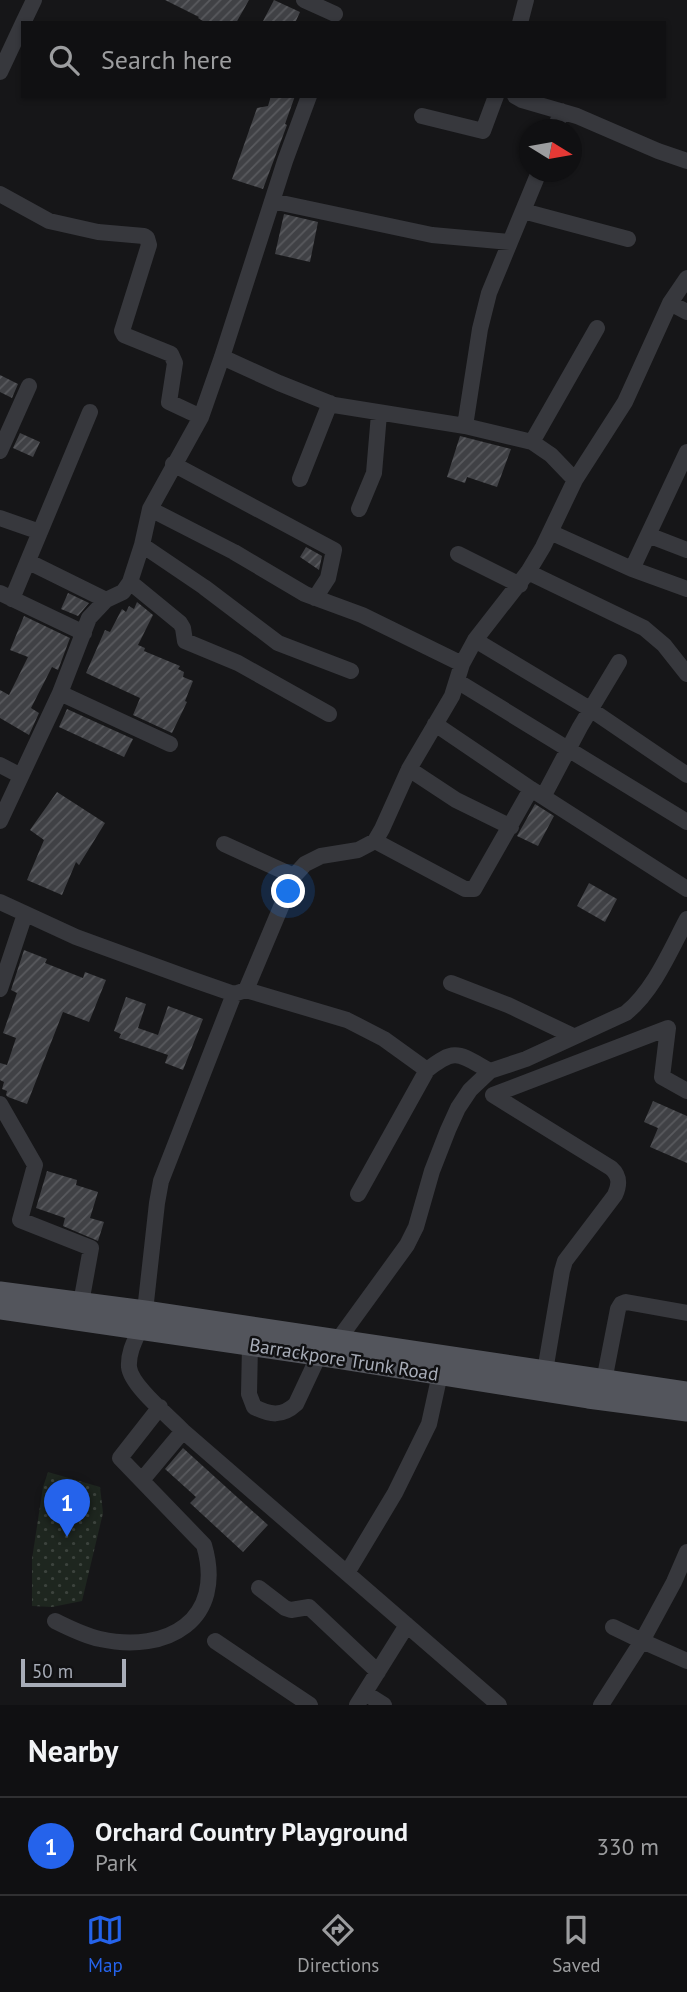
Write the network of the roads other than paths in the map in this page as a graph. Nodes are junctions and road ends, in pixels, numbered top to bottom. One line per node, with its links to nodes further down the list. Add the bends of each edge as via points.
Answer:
1 (34, 0): 5 (street)
2 (304, 0): 4 (street)
3 (526, 0): 6 (street)
4 (336, 12)
5 (24, 21)
6 (521, 21)
7 (21, 27): 8 (street)
8 (0, 72)
9 (308, 98): 18 (street)
10 (495, 98): 13 (street, via 484,131)
11 (518, 98): 12 (street)
12 (561, 111): 14 (street); 15 (street)
13 (422, 116)
14 (558, 119)
15 (687, 161)
16 (535, 182): 19 (street)
17 (0, 194): 31 (street, via 49,221 148,238 122,331 171,354 175,363 169,402)
18 (272, 201): 21 (street, via 432,235); 26 (street)
19 (523, 211): 20 (street); 21 (street)
20 (628, 239)
21 (510, 242): 32 (street, via 488,293)
22 (687, 279): 23 (street)
23 (670, 303): 24 (street); 38 (street, via 625,402)
24 (687, 312)
25 (597, 328): 33 (street)
26 (222, 357): 28 (street); 31 (street)
27 (29, 386): 34 (street)
28 (330, 403): 30 (street); 37 (street)
29 (90, 412): 42 (street)
30 (379, 414): 32 (street); 40 (street, via 374,473)
31 (201, 417): 36 (street)
32 (465, 426): 33 (street)
33 (532, 442): 38 (street)
34 (0, 451)
35 (687, 452): 44 (street)
36 (173, 464): 39 (street); 54 (street, via 334,550 328,578)
37 (300, 479)
38 (575, 480): 43 (street)
39 (150, 509): 45 (street); 54 (street)
40 (359, 509)
41 (0, 518): 42 (street)
42 (40, 532): 48 (street)
43 (550, 532): 49 (street); 50 (street)
44 (648, 535): 46 (street); 49 (street)
45 (142, 545): 51 (street); 60 (street, via 278,643)
46 (687, 550)
47 (458, 554): 50 (street)
48 (29, 562): 53 (street); 55 (street)
49 (632, 569): 52 (street)
50 (524, 578): 57 (street); 61 (street, via 644,628)
51 (130, 582): 55 (street, via 123,593); 65 (street, via 180,622 185,641 237,663)
52 (687, 589)
53 (6, 596): 56 (street)
54 (316, 598): 59 (street)
55 (106, 600): 56 (street, via 89,618)
56 (84, 633): 63 (street)
57 (475, 640): 59 (street); 64 (street)
58 (619, 662): 64 (street)
59 (462, 664): 62 (street)
60 (351, 671)
61 (687, 674)
62 (457, 681): 66 (street); 68 (street)
63 (60, 693): 67 (street); 72 (street)
64 (590, 709): 68 (street); 71 (street)
65 (330, 714)
66 (435, 724): 70 (street); 73 (street)
67 (170, 744)
68 (568, 748): 73 (street); 75 (street)
69 (0, 765): 72 (street)
70 (409, 769): 76 (street, via 456,800); 77 (street)
71 (687, 775)
72 (20, 776): 74 (street)
73 (537, 793): 76 (street); 80 (street)
74 (0, 821)
75 (687, 822)
76 (511, 827): 77 (street, via 478,885 470,890)
77 (375, 841): 79 (street, via 358,850 321,856)
78 (224, 844): 79 (street)
79 (294, 876): 86 (street)
80 (686, 885)
81 (0, 902): 82 (street)
82 (24, 914): 85 (street); 86 (street, via 76,937)
83 (687, 919): 87 (street, via 635,1006)
84 (451, 982): 87 (street)
85 (0, 989)
86 (240, 992): 88 (street, via 347,1020); 97 (street, via 161,1181)
87 (573, 1036): 89 (street)
88 (427, 1070): 89 (street, via 455,1055); 92 (street)
89 (490, 1070): 98 (street, via 458,1108 407,1245)
90 (687, 1091): 101 (street, via 662,1077 668,1028 493,1095 619,1177 615,1195 565,1261)
91 (0, 1104): 94 (street, via 35,1165 20,1220 91,1248)
92 (358, 1194)
93 (0, 1292): 94 (main road, Barrackpore Trunk Road)
94 (81, 1303): 97 (main road, Barrackpore Trunk Road)
95 (0, 1309): 97 (main road, Barrackpore Trunk Road)
96 (687, 1313): 103 (street, via 621,1304)
97 (142, 1320): 98 (main road, Barrackpore Trunk Road); 99 (main road, Barrackpore Trunk Road); 105 (street, via 129,1367 137,1384)
98 (338, 1340): 101 (main road, Barrackpore Trunk Road)
99 (250, 1345): 100 (main road, Barrackpore Trunk Road); 100 (street, via 249,1394 254,1407 265,1413 279,1414 296,1404)
100 (319, 1355): 102 (main road, Barrackpore Trunk Road)
101 (545, 1371): 103 (main road, Barrackpore Trunk Road)
102 (440, 1374): 106 (main road, Barrackpore Trunk Road); 110 (street, via 429,1424)
103 (604, 1381): 104 (main road, Barrackpore Trunk Road)
104 (687, 1392)
105 (160, 1407): 107 (street); 108 (street, via 120,1458)
106 (687, 1411)
107 (183, 1431): 108 (street); 110 (street)
108 (142, 1480): 112 (street, via 204,1545 210,1575 201,1608 176,1632 145,1643 98,1639)
109 (687, 1552): 116 (street)
110 (347, 1573): 113 (street)
111 (260, 1588): 118 (street, via 285,1608 309,1607)
112 (55, 1621)
113 (407, 1625): 118 (street); 122 (street)
114 (613, 1627): 116 (street)
115 (215, 1641): 120 (street)
116 (642, 1641): 117 (street); 123 (street)
117 (687, 1661)
118 (378, 1672): 119 (street)
119 (361, 1699): 121 (street)
120 (310, 1705)
121 (384, 1705)
122 (499, 1705)
123 (601, 1705)

